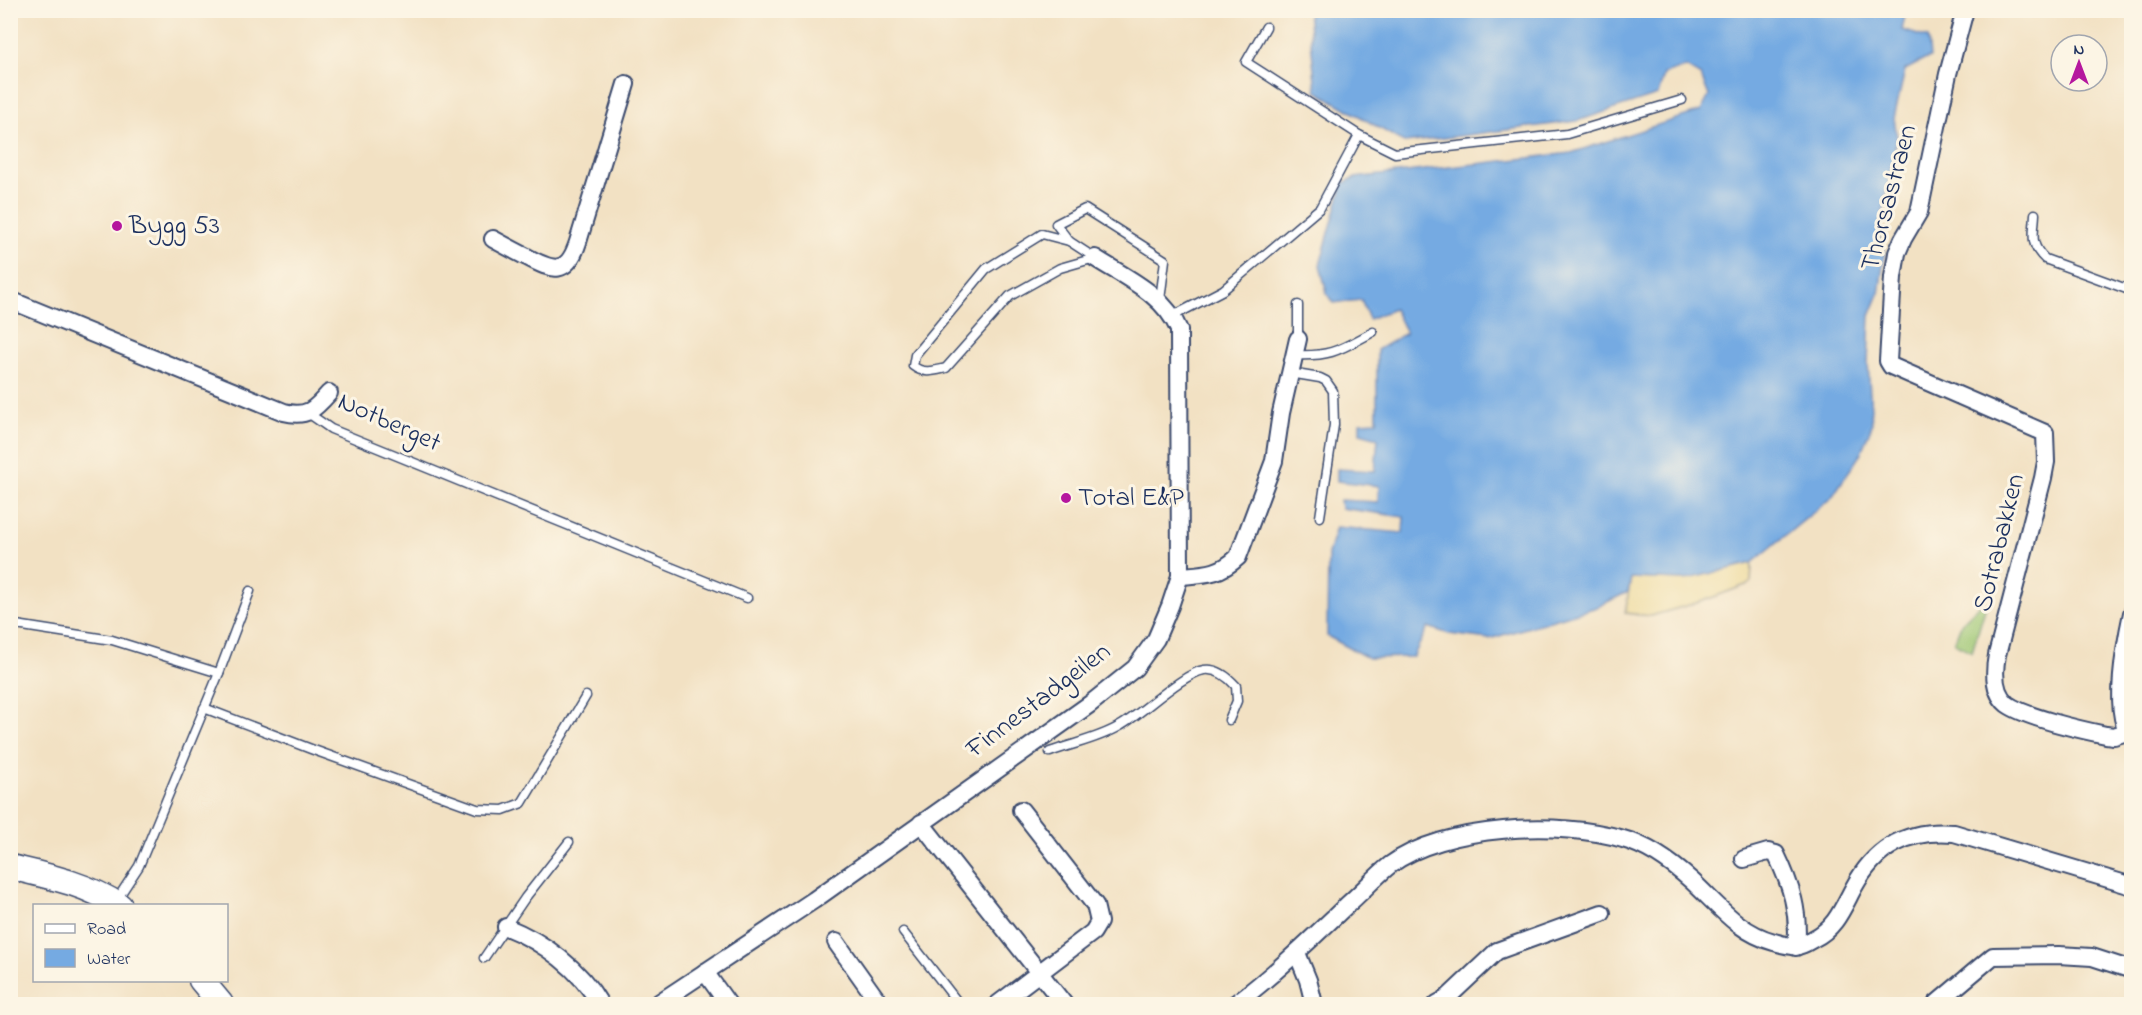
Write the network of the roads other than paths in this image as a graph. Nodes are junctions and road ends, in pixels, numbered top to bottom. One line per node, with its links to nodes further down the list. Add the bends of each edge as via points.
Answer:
1 (1965, 10): 17 (street, Thorsastraen, via 1919,212 1897,253 1887,352)
2 (1266, 27): 5 (lane, via 1246,62)
3 (626, 84): 7 (street, via 569,261 548,268)
4 (1682, 100): 5 (lane, via 1567,134 1395,153)
5 (1359, 135): 14 (lane, via 1320,208 1223,291)
6 (2035, 214): 10 (lane, via 2033,242 2045,259)
7 (493, 239)
8 (1069, 241): 9 (lane); 9 (lane, via 1042,234 986,269 915,356 913,366 932,372 946,368 1010,296 1060,268); 12 (lane, via 1056,224 1085,209 1165,260)
9 (1095, 258): 12 (street, Finnestadgeilen)
10 (2132, 291)
11 (10, 299): 20 (street, Notberget, via 262,403 296,415)
12 (1160, 300): 14 (street, Finnestadgeilen)
13 (1298, 305): 16 (lane)
14 (1173, 316): 22 (street, Finnestadgeilen, via 1179,330)
15 (1373, 332): 16 (lane, via 1331,354 1316,356)
16 (1296, 347): 18 (street)
17 (1891, 366): 31 (street, Sotrabakken, via 2045,433 2043,478 1997,655 1996,686 2006,703 2021,711 2106,735)
18 (1290, 374): 21 (lane, via 1320,378 1332,391 1334,425); 22 (street, via 1274,461 1238,557 1218,572)
19 (329, 393): 20 (street)
20 (308, 412): 24 (lane, Notberget, via 331,429)
21 (1320, 518)
22 (1180, 576): 34 (street, Finnestadgeilen, via 1156,639 1135,668)
23 (250, 591): 27 (lane)
24 (747, 598)
25 (2132, 612): 31 (street, via 2121,679)
26 (10, 624): 27 (lane, via 112,640)
27 (219, 673): 29 (lane)
28 (586, 696): 29 (lane, via 522,802 503,810 477,809)
29 (204, 708): 39 (lane, via 139,866)
30 (1229, 720): 32 (lane, via 1237,701 1236,686 1222,674 1205,670 1189,676 1118,728)
31 (2129, 734)
32 (1050, 752)
33 (1022, 810): 49 (street, via 1095,905 1099,922 1093,932)
34 (921, 823): 48 (street, Finnestadgeilen); 49 (street)
35 (570, 842): 41 (lane)
36 (1744, 859): 44 (street, via 1768,852 1776,854 1796,905)
37 (10, 867): 39 (main road, via 87,888)
38 (2132, 886): 44 (street, via 1954,833 1926,832 1886,848 1861,875 1840,916 1818,937)
39 (118, 904)
40 (1602, 914): 61 (street, via 1497,951)
41 (506, 927): 46 (lane); 52 (street, via 572,967)
42 (903, 932): 56 (lane)
43 (836, 942): 55 (street)
44 (1796, 946): 45 (street, via 1765,940 1741,927 1683,873 1647,848 1603,834 1537,829 1478,833 1420,848 1391,865)
45 (1296, 953): 59 (street); 60 (street)
46 (484, 958)
47 (2132, 970): 62 (street, via 2092,957 1993,956)
48 (705, 972): 53 (street, Finnestadgeilen); 54 (street)
49 (1041, 973): 57 (street); 58 (street)
50 (202, 982): 51 (main road)
51 (220, 1005)
52 (600, 1005)
53 (657, 1005)
54 (728, 1005)
55 (880, 1005)
56 (959, 1005)
57 (998, 1005)
58 (1064, 1005)
59 (1235, 1005)
60 (1314, 1005)
61 (1437, 1005)
62 (1936, 1005)

